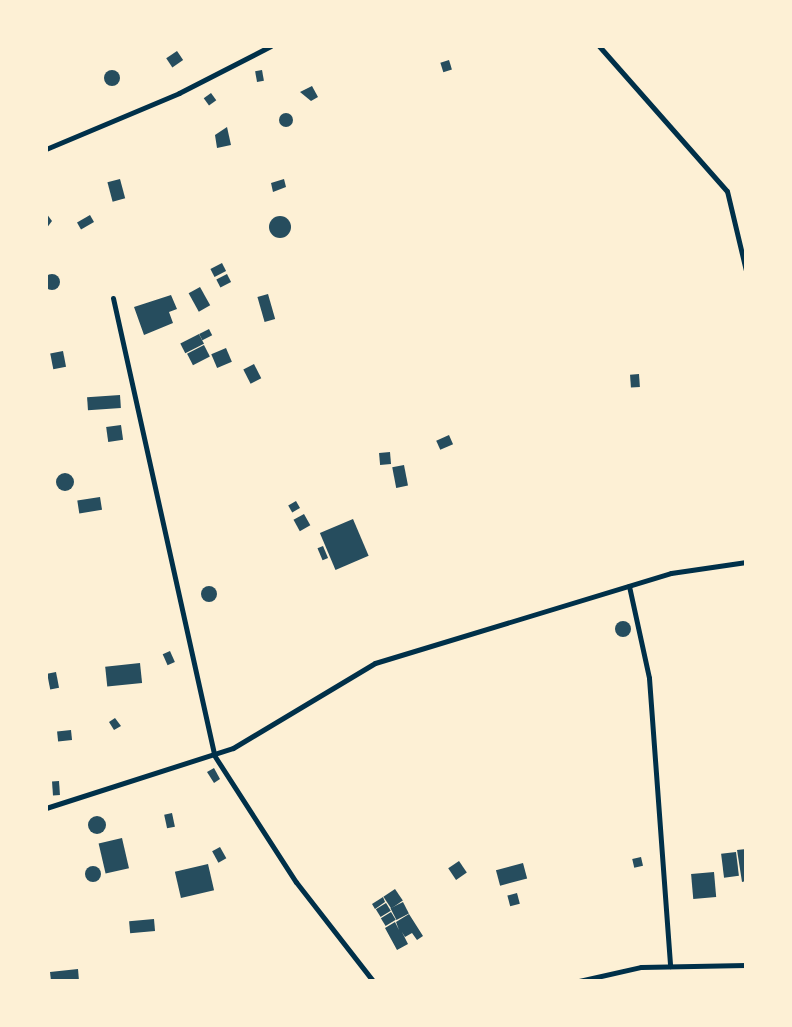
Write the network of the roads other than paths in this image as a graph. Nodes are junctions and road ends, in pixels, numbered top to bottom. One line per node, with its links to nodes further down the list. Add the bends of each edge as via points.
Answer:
1 (270, 46): 3 (street, via 179,93)
2 (598, 46): 4 (street, via 727,191)
3 (46, 149)
4 (746, 271)
5 (113, 298): 8 (street)
6 (746, 562): 7 (street, via 706,565)
7 (629, 586): 8 (street, via 375,663); 11 (street, via 649,678)
8 (214, 755): 9 (street); 12 (street, via 296,882)
9 (46, 808)
10 (746, 965): 11 (street)
11 (670, 966): 13 (street, via 641,967)
12 (373, 981)
13 (579, 981)

